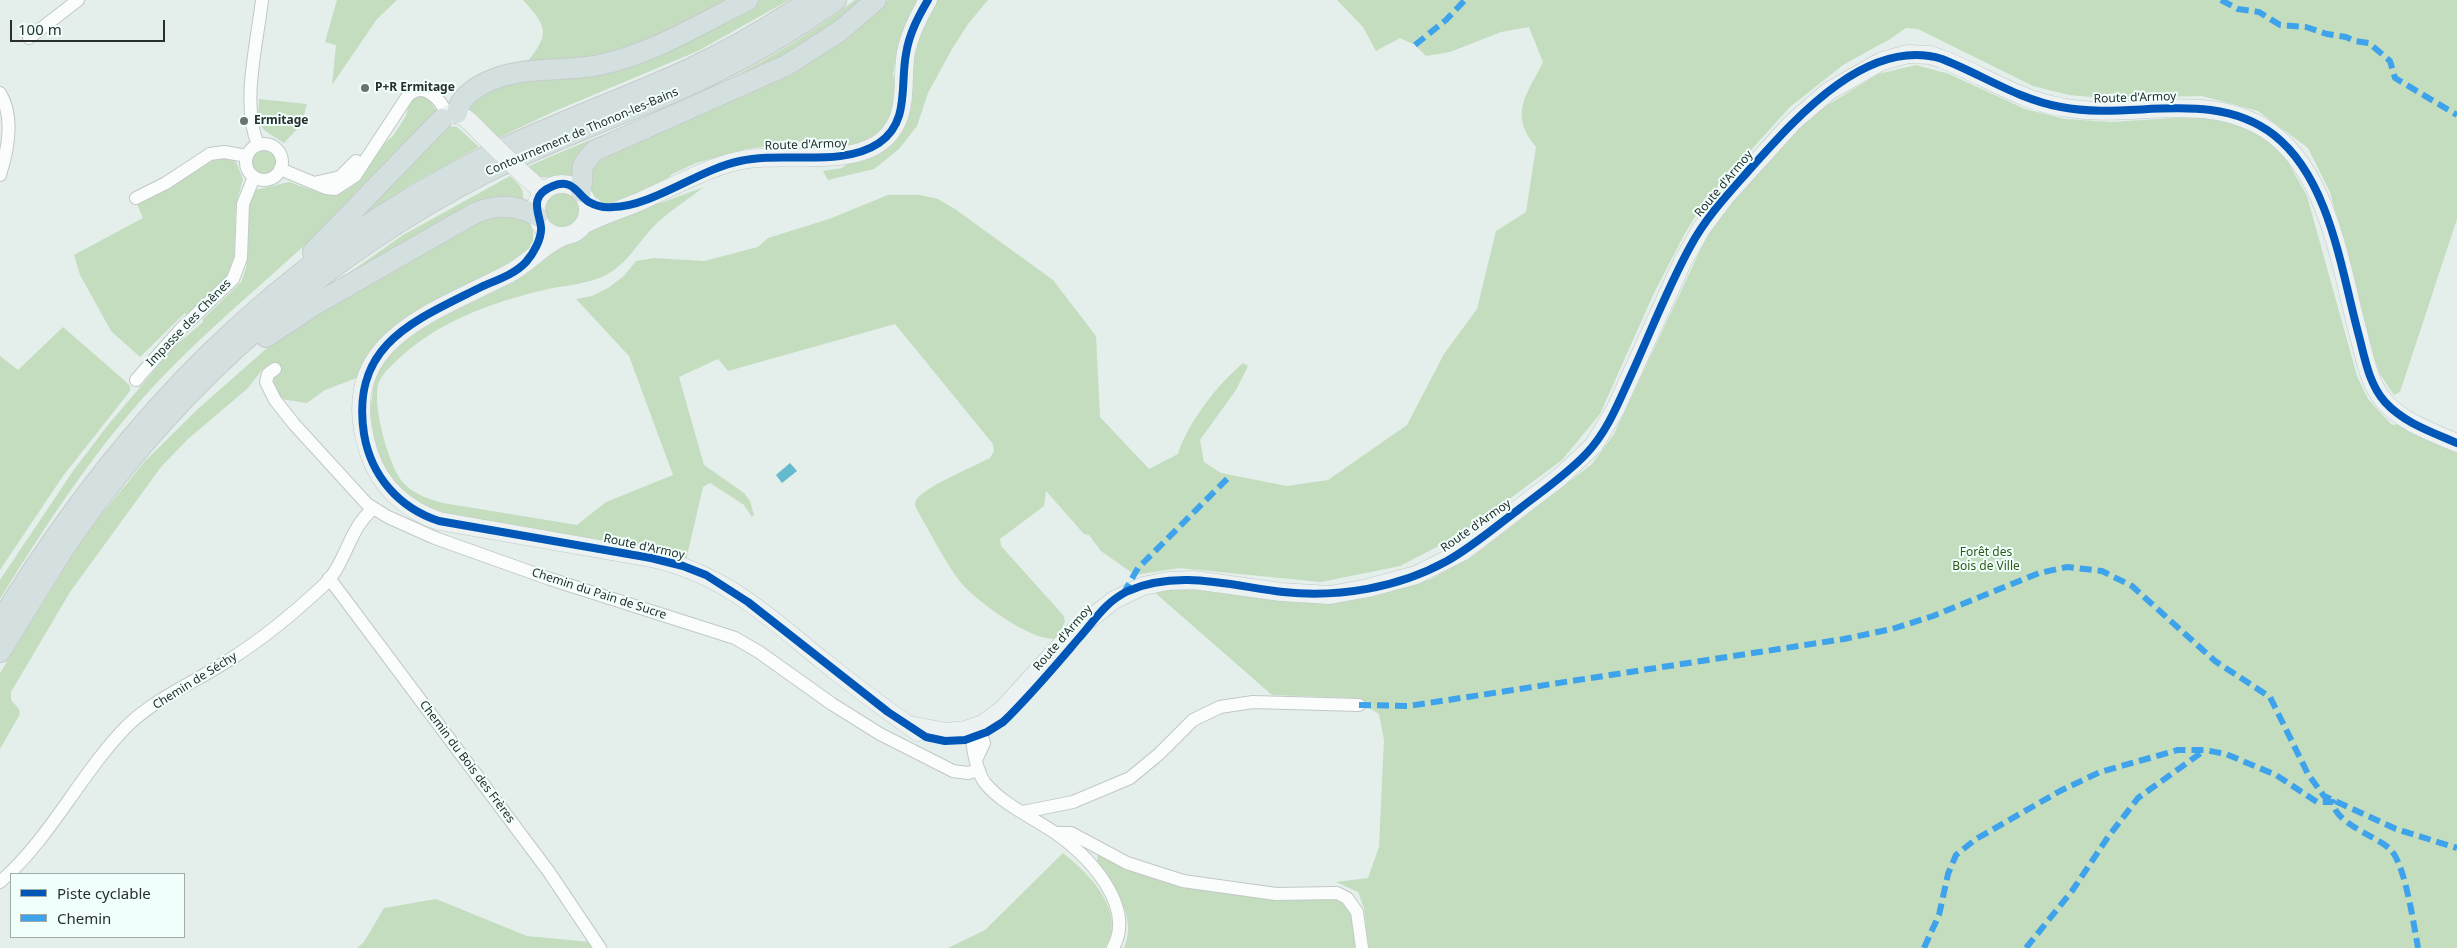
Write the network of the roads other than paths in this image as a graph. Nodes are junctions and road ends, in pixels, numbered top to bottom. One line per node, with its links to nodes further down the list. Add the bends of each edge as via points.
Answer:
1 (78, 0): 8 (street)
2 (262, 0): 11 (street, via 251,99 252,123)
3 (748, 0): 10 (highway, via 629,57 583,68 517,73 493,79 466,96)
4 (810, 0): 24 (highway, Contournement de Thonon-les-Bains, via 738,45 557,124 449,177 338,246)
5 (836, 0): 27 (highway, Contournement de Thonon-les-Bains, via 724,69 521,155 381,234 254,332)
6 (876, 0): 17 (highway, via 834,35 787,65 594,151 582,170)
7 (928, 0): 19 (main road, Route d'Armoy, via 908,41 899,118 878,144 845,155 739,161)
8 (29, 38)
9 (0, 92): 14 (street, via 8,112 8,134)
10 (449, 116): 13 (street, via 452,105 434,86 424,82 408,85 349,170 335,179 314,183); 16 (main road, bridge, via 486,138); 24 (highway)
11 (258, 145): 12 (street); 13 (street, via 268,144 276,149 281,158)
12 (247, 156): 15 (street, via 247,168); 18 (street, via 224,152 210,154)
13 (280, 169): 15 (street, via 269,179)
14 (0, 175)
15 (254, 177): 26 (street, Impasse des Chênes, via 243,204 241,258 233,279 169,341)
16 (543, 192): 17 (main road, via 560,184 571,186); 20 (main road, via 538,202)
17 (584, 196): 19 (main road, Route d'Armoy, via 606,207); 21 (main road, via 588,212)
18 (136, 198)
19 (626, 207): 21 (main road, Route d'Armoy)
20 (539, 220): 22 (main road, via 553,234); 23 (main road, Route d'Armoy, via 538,242); 27 (highway, via 514,206 475,212 301,314)
21 (583, 226): 22 (main road)
22 (564, 236): 23 (main road, Route d'Armoy)
23 (526, 262): 34 (main road, Route d'Armoy, via 407,326 385,345 373,361 362,400 364,431 371,461 387,488 411,508 439,521 651,558 706,575 748,602 869,697 926,737 953,741)
24 (249, 316): 31 (highway, Contournement de Thonon-les-Bains, via 176,387 109,462 60,527)
25 (275, 369): 29 (street, Chemin du Pain de Sucre, via 268,374 266,382 280,406)
26 (136, 380)
27 (201, 383): 32 (highway, Contournement de Thonon-les-Bains, via 152,434 96,503)
28 (2457, 443): 34 (main road, Route d'Armoy, via 2402,417 2378,393 2365,361 2322,202 2302,163 2272,134 2240,116 2214,110 2098,111 2058,107 2031,99 1942,59 1908,54 1869,67 1815,102 1725,197 1691,245 1615,410 1594,445 1560,477 1462,552 1416,574 1368,588 1330,594 1281,592 1194,580 1156,582 1123,594 1096,615 1010,715 998,726)
29 (373, 509): 30 (street, Chemin de Séchy, via 364,517); 35 (street, Chemin du Pain de Sucre, via 427,535 550,579 735,638 880,734 952,771 968,773)
30 (330, 578): 38 (street, Chemin de Séchy, via 253,644 185,685 127,727 31,852); 39 (street, Chemin du Bois des Frères, via 549,872)
31 (0, 622)
32 (0, 652)
33 (1359, 705): 36 (street, via 1253,702 1220,707 1193,720 1130,778 1073,802)
34 (976, 732): 35 (street, via 972,748)
35 (978, 764): 36 (street, via 990,788)
36 (1023, 812): 37 (street)
37 (1056, 833): 40 (street, via 1082,856 1112,897 1119,922); 41 (street, via 1071,833 1127,863 1184,881 1276,894 1337,893 1347,898 1357,912)
38 (0, 882)
39 (600, 948)
40 (1113, 948)
41 (1362, 948)

